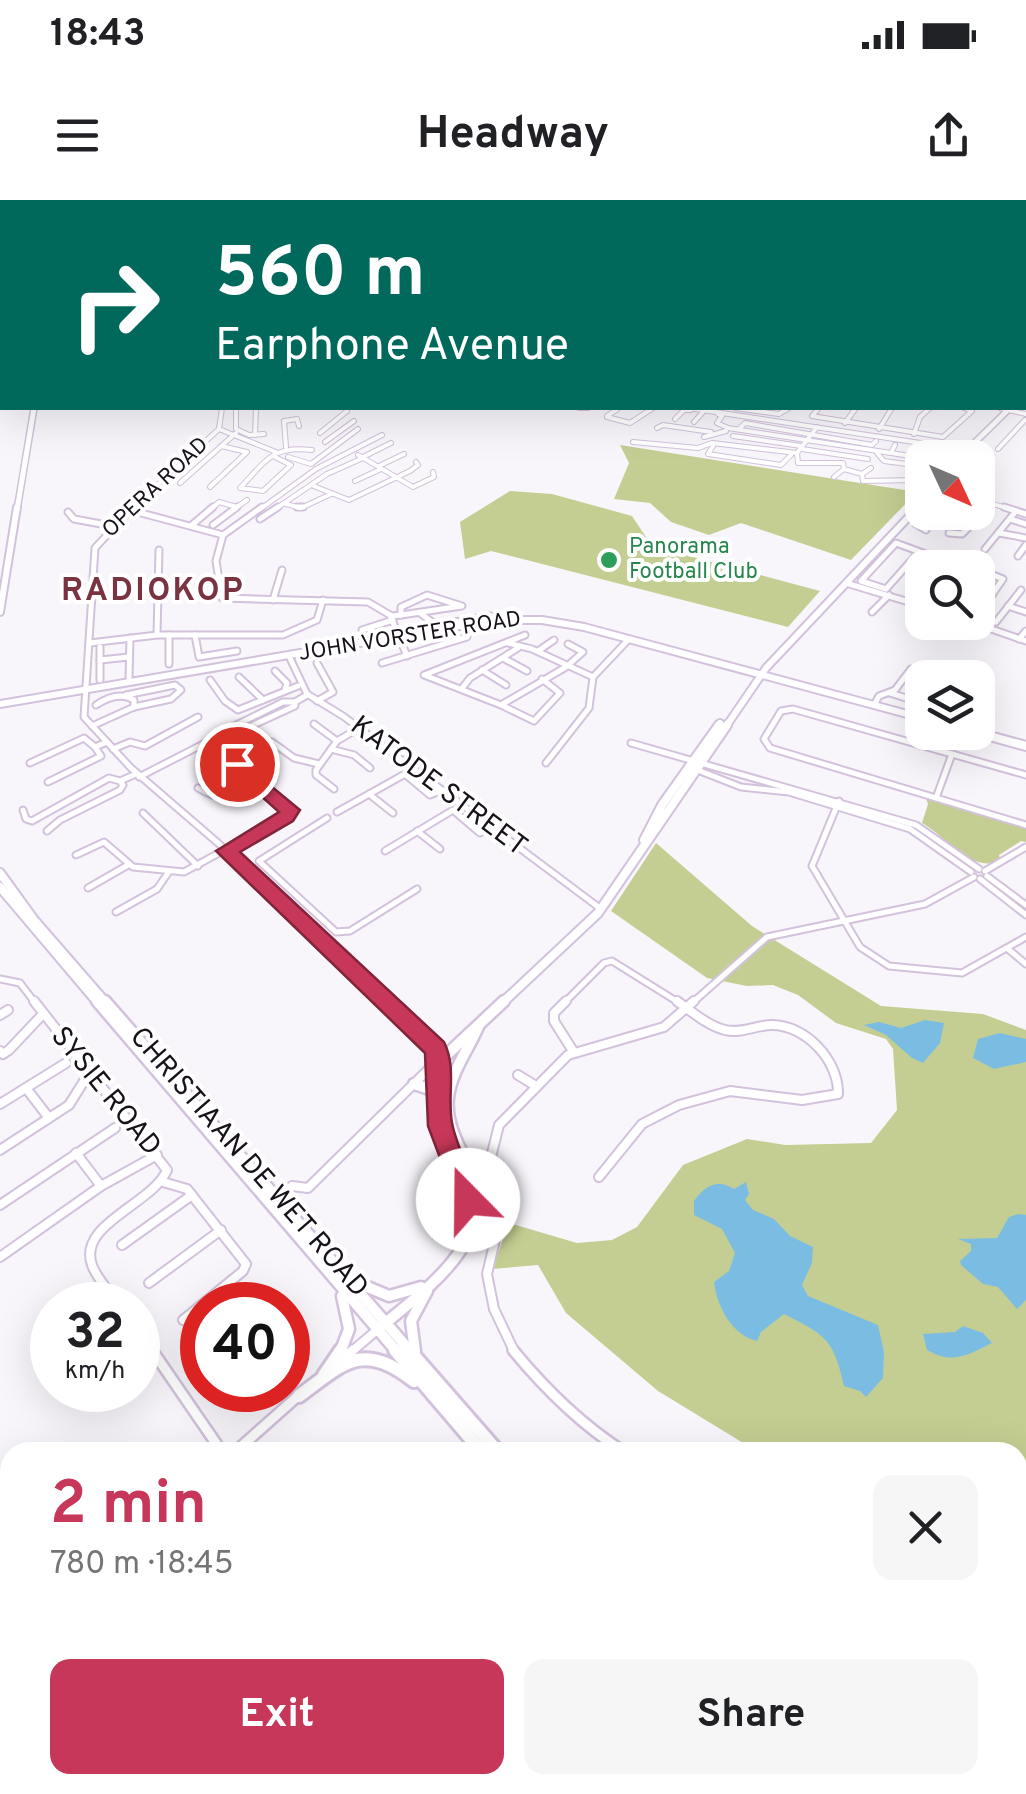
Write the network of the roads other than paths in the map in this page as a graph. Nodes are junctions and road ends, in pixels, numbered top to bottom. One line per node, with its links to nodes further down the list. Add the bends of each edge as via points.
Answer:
1 (32, 410): 123 (street)
2 (32, 410): 131 (main road)
3 (222, 410): 18 (street, OPERA ROAD)
4 (236, 410): 19 (street)
5 (256, 410): 20 (street)
6 (616, 410): 7 (street, via 607,417 628,424)
7 (646, 410)
8 (726, 410): 33 (street)
9 (818, 410): 28 (street, via 814,417)
10 (854, 410): 28 (street)
11 (891, 410): 39 (street)
12 (928, 410): 47 (street)
13 (969, 410): 47 (street, via 948,435)
14 (1010, 410): 51 (main road)
15 (347, 412): 23 (street)
16 (703, 412): 24 (street, via 684,410); 27 (street); 60 (street, via 721,415 717,423 728,428)
17 (325, 415): 23 (street)
18 (222, 416): 19 (street); 37 (street, OPERA ROAD)
19 (236, 416): 48 (street, via 236,429)
20 (256, 416): 21 (street); 31 (street)
21 (266, 416)
22 (1025, 417): 63 (street)
23 (339, 418): 30 (street)
24 (675, 420)
25 (354, 421): 41 (street)
26 (322, 422): 30 (street)
27 (694, 422)
28 (844, 422): 39 (street)
29 (266, 425): 31 (street)
30 (330, 425): 40 (street); 41 (street)
31 (256, 426): 48 (street)
32 (300, 427): 61 (street, via 298,420 284,421)
33 (817, 427): 56 (street); 60 (street)
34 (658, 428): 35 (street)
35 (680, 428): 42 (street); 46 (street)
36 (740, 428): 60 (street, via 745,423)
37 (219, 429): 43 (street); 83 (street, OPERA ROAD)
38 (358, 429): 41 (street)
39 (879, 429): 47 (street)
40 (320, 432)
41 (344, 432): 53 (street); 66 (street, via 309,465)
42 (712, 432): 50 (street); 60 (street)
43 (236, 433): 58 (street); 66 (street)
44 (264, 434): 48 (street)
45 (382, 434): 81 (street)
46 (676, 434)
47 (914, 434)
48 (256, 435)
49 (733, 436): 60 (street)
50 (704, 437)
51 (978, 440)
52 (876, 441): 60 (street, via 828,436)
53 (325, 442)
54 (632, 442): 60 (street, via 648,438 701,451 716,443)
55 (391, 443): 70 (street)
56 (905, 443)
57 (895, 445): 67 (street)
58 (221, 446): 84 (street); 96 (street, via 247,452)
59 (712, 446): 71 (street, via 708,454)
60 (802, 446): 67 (street); 72 (street); 76 (street, via 784,464); 77 (street, via 878,453 883,464); 78 (street, via 798,463)
61 (286, 447): 64 (street); 66 (street)
62 (734, 448): 71 (street)
63 (998, 448)
64 (312, 450)
65 (755, 451): 73 (street)
66 (274, 453): 66 (street, via 271,456 240,488 264,491 292,463)
67 (891, 453): 77 (street)
68 (404, 454): 79 (street)
69 (776, 456): 76 (street)
70 (361, 457): 79 (street); 86 (street)
71 (730, 457): 73 (street)
72 (868, 459)
73 (751, 461): 76 (street)
74 (905, 461): 77 (street)
75 (416, 462): 91 (street)
76 (772, 464)
77 (903, 464): 92 (street)
78 (817, 466): 82 (street, via 830,461 844,463); 87 (street)
79 (379, 468): 91 (street); 93 (street)
80 (871, 468): 88 (street)
81 (316, 469): 86 (street); 116 (street)
82 (844, 469): 88 (street); 90 (street)
83 (174, 470): 84 (street); 102 (street, OPERA ROAD)
84 (191, 472): 94 (street)
85 (433, 472): 91 (street, via 415,487)
86 (327, 474): 95 (street)
87 (811, 474)
88 (862, 474): 92 (street, via 863,481)
89 (905, 476): 92 (street)
90 (834, 477)
91 (395, 478): 97 (street, via 351,500)
92 (885, 480)
93 (355, 481)
94 (180, 483)
95 (311, 484): 97 (street); 99 (street)
96 (210, 487)
97 (332, 494): 99 (street, via 302,508)
98 (247, 500): 101 (street)
99 (285, 504): 107 (street)
100 (995, 504): 103 (street)
101 (238, 507): 110 (street); 112 (street, via 218,502)
102 (130, 510): 111 (street, OPERA ROAD); 112 (street)
103 (1016, 511): 105 (street); 106 (street)
104 (68, 512): 111 (street, via 74,520)
105 (1026, 514)
106 (1010, 519): 109 (street); 115 (street)
107 (260, 520)
108 (905, 521): 124 (main road)
109 (1026, 524)
110 (212, 525)
111 (112, 526): 154 (street, OPERA ROAD, via 95,548)
112 (191, 526): 116 (street)
113 (966, 530): 114 (street)
114 (949, 532)
115 (999, 534): 117 (street); 118 (street)
116 (223, 535): 127 (street, via 216,561 220,598)
117 (1026, 541): 121 (street)
118 (985, 549)
119 (158, 550): 143 (street)
120 (918, 553): 120 (street, via 894,543 861,581 886,589)
121 (1018, 556)
122 (282, 570): 127 (street)
123 (0, 579)
124 (846, 583): 126 (street); 153 (main road)
125 (1021, 590): 130 (street)
126 (889, 595): 129 (street); 132 (street)
127 (273, 600): 128 (street)
128 (323, 600): 137 (street, via 364,601); 141 (street, via 317,620)
129 (905, 600)
130 (1008, 606): 133 (street); 138 (street)
131 (0, 612)
132 (872, 612)
133 (1026, 612)
134 (420, 613): 135 (street); 135 (street, via 462,606 427,595 401,607); 136 (street, via 435,625)
135 (401, 615): 137 (street)
136 (490, 616)
137 (392, 618): 140 (street); 147 (street)
138 (996, 622)
139 (995, 629): 148 (street)
140 (362, 630)
141 (292, 633): 144 (street); 150 (street)
142 (169, 634): 143 (street); 144 (street); 167 (street)
143 (157, 635): 149 (street)
144 (196, 635): 159 (street, via 199,657)
145 (525, 635): 155 (street)
146 (467, 636): 163 (street)
147 (399, 637): 151 (street, JOHN VORSTER ROAD, via 528,619); 162 (street, JOHN VORSTER ROAD); 163 (street)
148 (1024, 637)
149 (130, 638): 154 (street); 161 (street)
150 (250, 639)
151 (629, 639): 173 (street, JOHN VORSTER ROAD); 175 (street)
152 (554, 640): 160 (street)
153 (791, 640): 173 (street)
154 (90, 643): 184 (street, OPERA ROAD)
155 (508, 643): 158 (street); 183 (street, via 424,674)
156 (568, 644): 169 (street, via 583,652)
157 (100, 648): 165 (street)
158 (518, 648): 160 (street); 164 (street)
159 (237, 651)
160 (537, 651): 169 (street)
161 (129, 656): 165 (street); 177 (street)
162 (289, 656): 182 (street, KATODE STREET); 184 (street, JOHN VORSTER ROAD)
163 (407, 656): 166 (street)
164 (503, 658): 170 (street); 172 (street)
165 (100, 660): 179 (street)
166 (382, 662)
167 (169, 664)
168 (317, 664): 191 (street, via 333,692)
169 (566, 667): 175 (street); 178 (street)
170 (482, 670): 181 (street); 183 (street)
171 (275, 671): 185 (street, via 286,682)
172 (527, 671)
173 (760, 674): 195 (street, JOHN VORSTER ROAD); 215 (street)
174 (239, 676): 190 (street)
175 (593, 677): 214 (street, via 589,708)
176 (905, 677): 186 (street)
177 (129, 678)
178 (542, 679): 194 (street); 194 (street, via 560,693 535,721)
179 (100, 680)
180 (210, 680): 190 (street, via 236,710)
181 (506, 685)
182 (298, 686): 185 (street); 188 (street, KATODE STREET)
183 (462, 688): 194 (street)
184 (86, 692): 196 (street, JOHN VORSTER ROAD); 201 (street, OPERA ROAD, via 84,717)
185 (284, 692): 190 (street)
186 (890, 693): 189 (street); 195 (street)
187 (126, 695): 193 (street); 197 (street); 197 (street, via 175,685 181,690 169,700)
188 (307, 695): 191 (street, KATODE STREET); 192 (street)
189 (905, 698)
190 (263, 700)
191 (316, 701): 202 (street, KATODE STREET)
192 (294, 702): 192 (street, via 247,729 232,728 269,708)
193 (96, 705)
194 (500, 705)
195 (874, 705): 198 (street, JOHN VORSTER ROAD)
196 (2, 706)
197 (134, 707): 201 (street)
198 (905, 713)
199 (198, 717): 211 (street, via 148,745)
200 (314, 724): 205 (street)
201 (92, 726): 206 (street)
202 (359, 728): 205 (street); 227 (street, KATODE STREET)
203 (995, 737): 209 (street)
204 (217, 738): 221 (street)
205 (338, 740): 212 (street)
206 (107, 742): 210 (street); 211 (street)
207 (272, 742): 218 (street, via 292,758)
208 (631, 743): 215 (street)
209 (1026, 746)
210 (95, 747): 216 (street, via 84,738); 223 (street, via 101,756)
211 (113, 749): 221 (street)
212 (330, 749): 218 (street); 219 (street)
213 (952, 754): 220 (street); 229 (street); 229 (street, via 788,708 764,739 767,747)
214 (546, 763)
215 (692, 763): 230 (street); 230 (street, via 741,787); 245 (main road)
216 (30, 764)
217 (237, 764): 224 (street)
218 (319, 764): 226 (street, via 316,775)
219 (370, 768)
220 (1026, 775)
221 (138, 776): 222 (street); 242 (street)
222 (120, 781): 231 (street, via 112,777 32,820); 238 (street, via 120,790)
223 (48, 782)
224 (262, 786): 225 (street, via 228,800); 242 (street, via 290,810)
225 (198, 788)
226 (334, 789)
227 (442, 790): 228 (street, via 429,794 406,774); 237 (street, KATODE STREET)
228 (369, 794): 232 (street); 233 (street)
229 (936, 798): 236 (street)
230 (837, 803): 250 (street, via 924,835); 260 (street, via 812,862)
231 (24, 810)
232 (337, 812)
233 (392, 813)
234 (143, 814): 247 (street)
235 (327, 818): 254 (street, via 259,860)
236 (1026, 825)
237 (492, 827): 239 (street, via 480,832 454,810); 257 (street, KATODE STREET)
238 (48, 831)
239 (417, 831): 241 (street); 243 (street)
240 (1026, 847): 250 (street)
241 (440, 849)
242 (226, 851): 247 (street); 255 (street)
243 (385, 851)
244 (76, 855): 246 (street, via 104,842)
245 (636, 861): 257 (street)
246 (128, 866): 248 (street); 252 (street)
247 (198, 866): 248 (street)
248 (168, 872): 258 (street, via 157,889)
249 (0, 873): 298 (street, CHRISTIAAN DE WET ROAD)
250 (979, 874): 256 (street); 259 (street); 260 (street, via 925,904)
251 (0, 887): 298 (street, CHRISTIAAN DE WET ROAD)
252 (88, 888)
253 (417, 890): 254 (street, via 342,934)
254 (297, 896): 255 (street)
255 (284, 904): 272 (street)
256 (1026, 905)
257 (601, 909): 269 (street)
258 (116, 912)
259 (1026, 916)
260 (844, 920): 262 (street, via 866,952 899,968 962,973); 265 (street, via 767,937)
261 (1026, 937): 262 (street)
262 (1007, 948): 263 (street)
263 (1026, 964)
264 (0, 979): 267 (street, SYSIE ROAD, via 16,980)
265 (688, 1007): 270 (street, via 659,1029); 270 (street, via 621,964 606,962 554,1014); 287 (street, via 723,1031 773,1025 791,1031 829,1057 840,1092 790,1098 730,1091 658,1114)
266 (8, 1010): 268 (street)
267 (43, 1014): 271 (street, via 22,1042); 275 (street, SYSIE ROAD)
268 (0, 1016)
269 (479, 1025): 272 (street); 274 (street)
270 (573, 1052): 278 (street)
271 (1, 1054)
272 (443, 1057): 274 (street); 277 (street); 280 (street)
273 (66, 1063): 279 (street)
274 (456, 1071): 294 (street, via 447,1101 450,1125 477,1193 478,1218)
275 (89, 1072): 282 (street, via 73,1101); 286 (street, SYSIE ROAD)
276 (518, 1075): 278 (street)
277 (414, 1084): 280 (street); 290 (street, via 308,1188)
278 (536, 1086): 315 (street, via 493,1140 490,1157 502,1210 488,1291 502,1332 528,1369)
279 (26, 1088): 281 (street); 282 (street)
280 (438, 1092): 294 (street, via 440,1126 468,1200)
281 (0, 1104)
282 (49, 1118): 284 (street)
283 (115, 1128): 285 (street)
284 (0, 1150)
285 (76, 1153): 289 (street); 292 (street)
286 (157, 1155): 288 (street, SYSIE ROAD, via 167,1170); 289 (street)
287 (599, 1178)
288 (163, 1182): 291 (street); 300 (street, SYSIE ROAD, via 93,1241 90,1264)
289 (101, 1186): 296 (street)
290 (292, 1186)
291 (192, 1195): 293 (street); 295 (street)
292 (0, 1204)
293 (220, 1230): 301 (street); 302 (street, via 246,1266)
294 (466, 1243): 297 (street)
295 (122, 1245)
296 (0, 1256)
297 (449, 1267): 299 (street); 304 (street, via 413,1315)
298 (339, 1276): 299 (street, via 384,1297); 303 (main road, CHRISTIAAN DE WET ROAD); 306 (main road, via 352,1328)
299 (434, 1281): 303 (street)
300 (103, 1282)
301 (150, 1282)
302 (227, 1282)
303 (382, 1326): 304 (main road, CHRISTIAAN DE WET ROAD); 306 (street); 309 (street, CHRISTIAAN DE WET ROAD)
304 (416, 1354): 314 (main road, CHRISTIAAN DE WET ROAD)
305 (160, 1363): 311 (street)
306 (322, 1377): 307 (street)
307 (310, 1387)
308 (310, 1388): 309 (street, via 348,1362 376,1355)
309 (439, 1403): 313 (main road, CHRISTIAAN DE WET ROAD)
310 (280, 1412): 312 (street)
311 (215, 1442)
312 (246, 1442)
313 (473, 1442)
314 (490, 1442)
315 (608, 1442)

